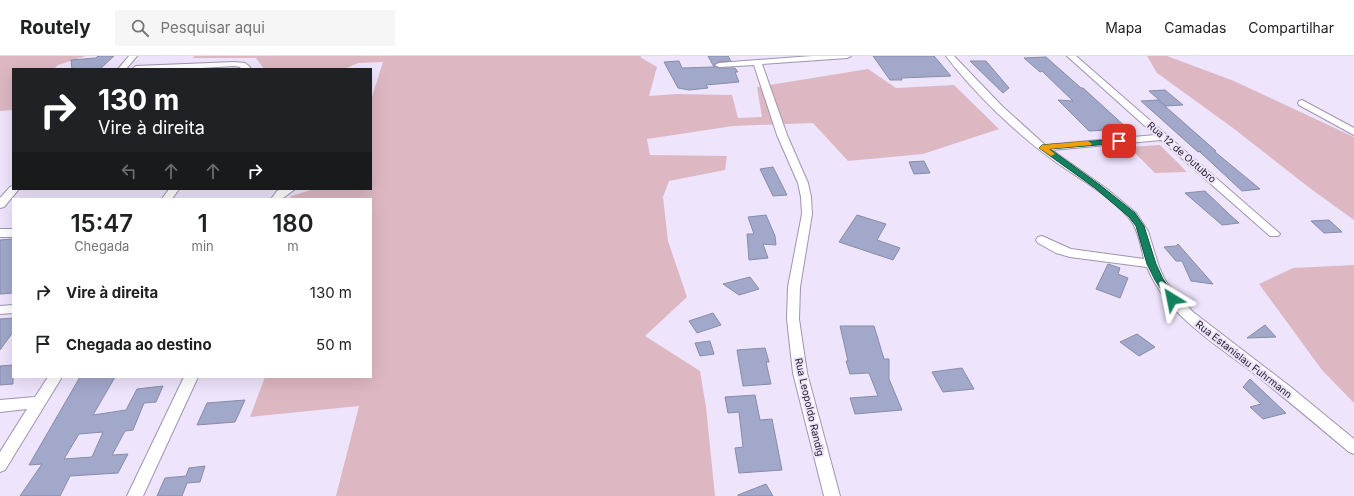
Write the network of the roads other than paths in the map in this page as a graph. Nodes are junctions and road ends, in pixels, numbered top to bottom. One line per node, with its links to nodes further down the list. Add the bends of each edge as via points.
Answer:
1 (133, 56): 8 (street)
2 (847, 56): 5 (street)
3 (950, 56): 13 (street, Rua Estanislau Fuhrmann, via 1011,121)
4 (1071, 56): 12 (street, Rua 12 de Outubro)
5 (757, 63): 6 (street); 32 (street, Rua Leopoldo Randig, via 806,197 807,214 794,287 794,319 800,373)
6 (719, 65)
7 (244, 67): 9 (street)
8 (123, 68)
9 (190, 68)
10 (1302, 103): 11 (street)
11 (1354, 132)
12 (1165, 137): 13 (street); 20 (street, Rua 12 de Outubro)
13 (1042, 148): 22 (street, Rua Estanislau Fuhrmann, via 1132,215 1140,226)
14 (13, 190): 17 (street)
15 (288, 190): 16 (street)
16 (277, 198)
17 (0, 205)
18 (12, 232): 19 (street)
19 (0, 234)
20 (1274, 234)
21 (1042, 240): 22 (street, via 1070,253)
22 (1151, 264): 29 (street, Rua Estanislau Fuhrmann, via 1172,299 1191,317)
23 (12, 309): 24 (street)
24 (0, 310)
25 (54, 378): 27 (street)
26 (191, 378): 31 (street)
27 (40, 402): 28 (street); 30 (street)
28 (0, 406)
29 (1354, 448)
30 (0, 465)
31 (135, 496)
32 (832, 496)

